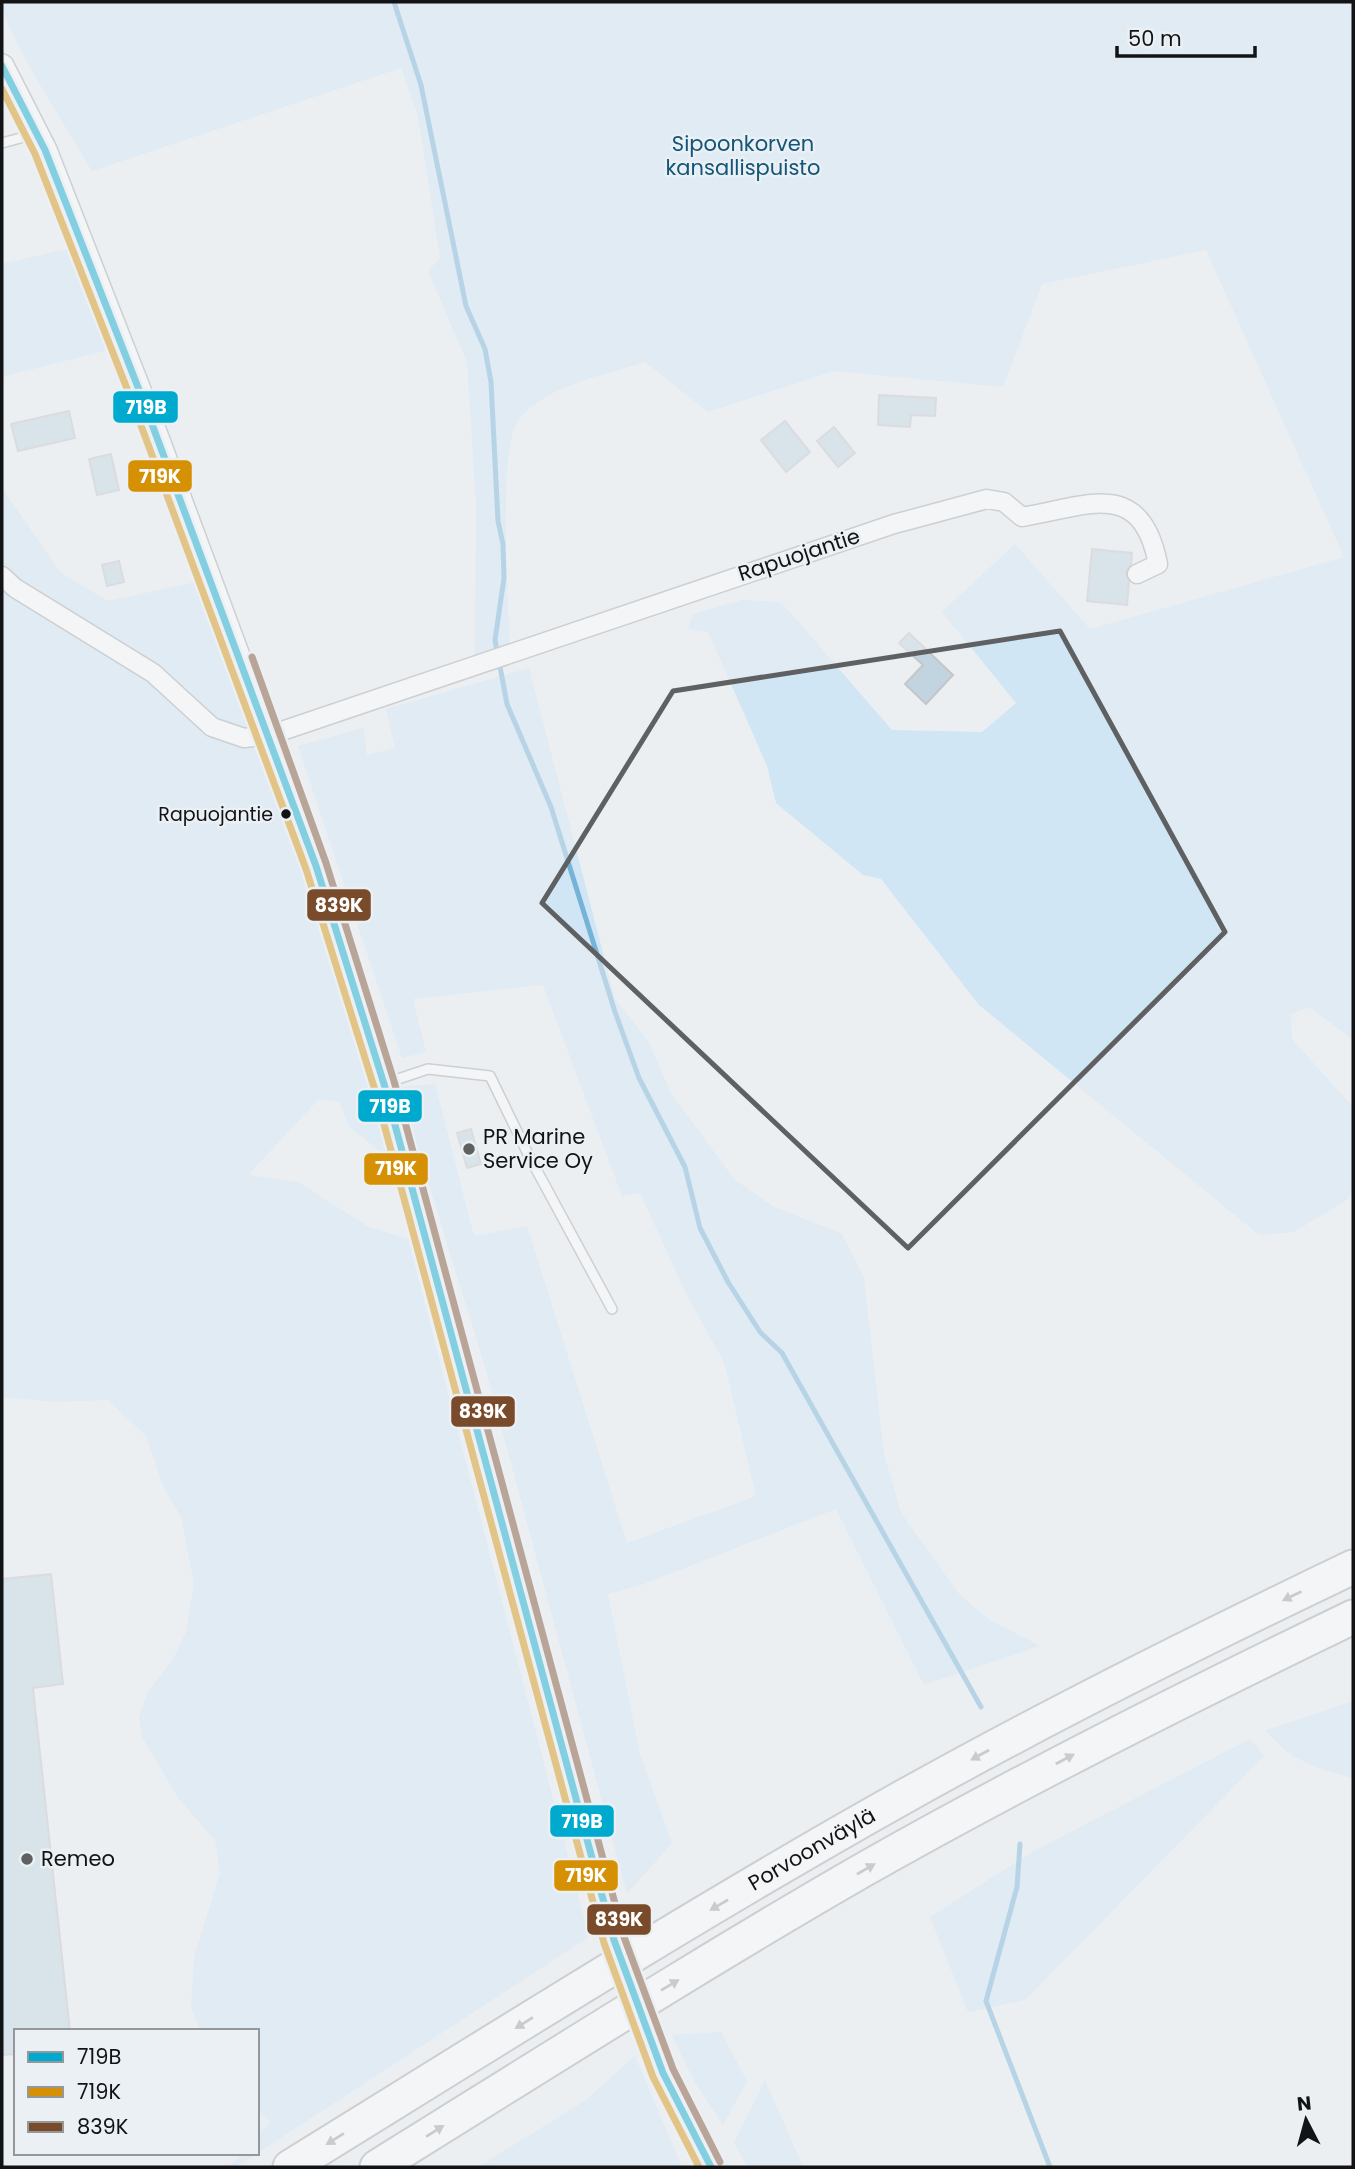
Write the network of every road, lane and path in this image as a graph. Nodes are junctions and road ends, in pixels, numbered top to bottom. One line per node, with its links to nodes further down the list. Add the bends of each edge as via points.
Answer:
1 (2, 66): 2 (street)
2 (36, 134): 3 (lane); 6 (street)
3 (2, 143)
4 (1137, 574): 6 (street, Rapuojantie, via 1158,564 1145,526 1128,509 1099,501 1022,517 1004,502 987,499 894,524)
5 (2, 576): 6 (street, via 153,673 212,727 244,738)
6 (270, 735): 7 (street)
7 (384, 1084): 8 (lane, via 428,1069 490,1076); 11 (street)
8 (612, 1309)
9 (1353, 1567): 13 (highway, Porvoonväylä, one-way to 13, via 1049,1717 903,1797 646,1948)
10 (1353, 1617): 14 (highway, Porvoonväylä, one-way to 10, via 863,1871 1076,1754)
11 (614, 1940)
12 (646, 2030): 15 (street)
13 (290, 2167)
14 (377, 2167)
15 (711, 2167)

